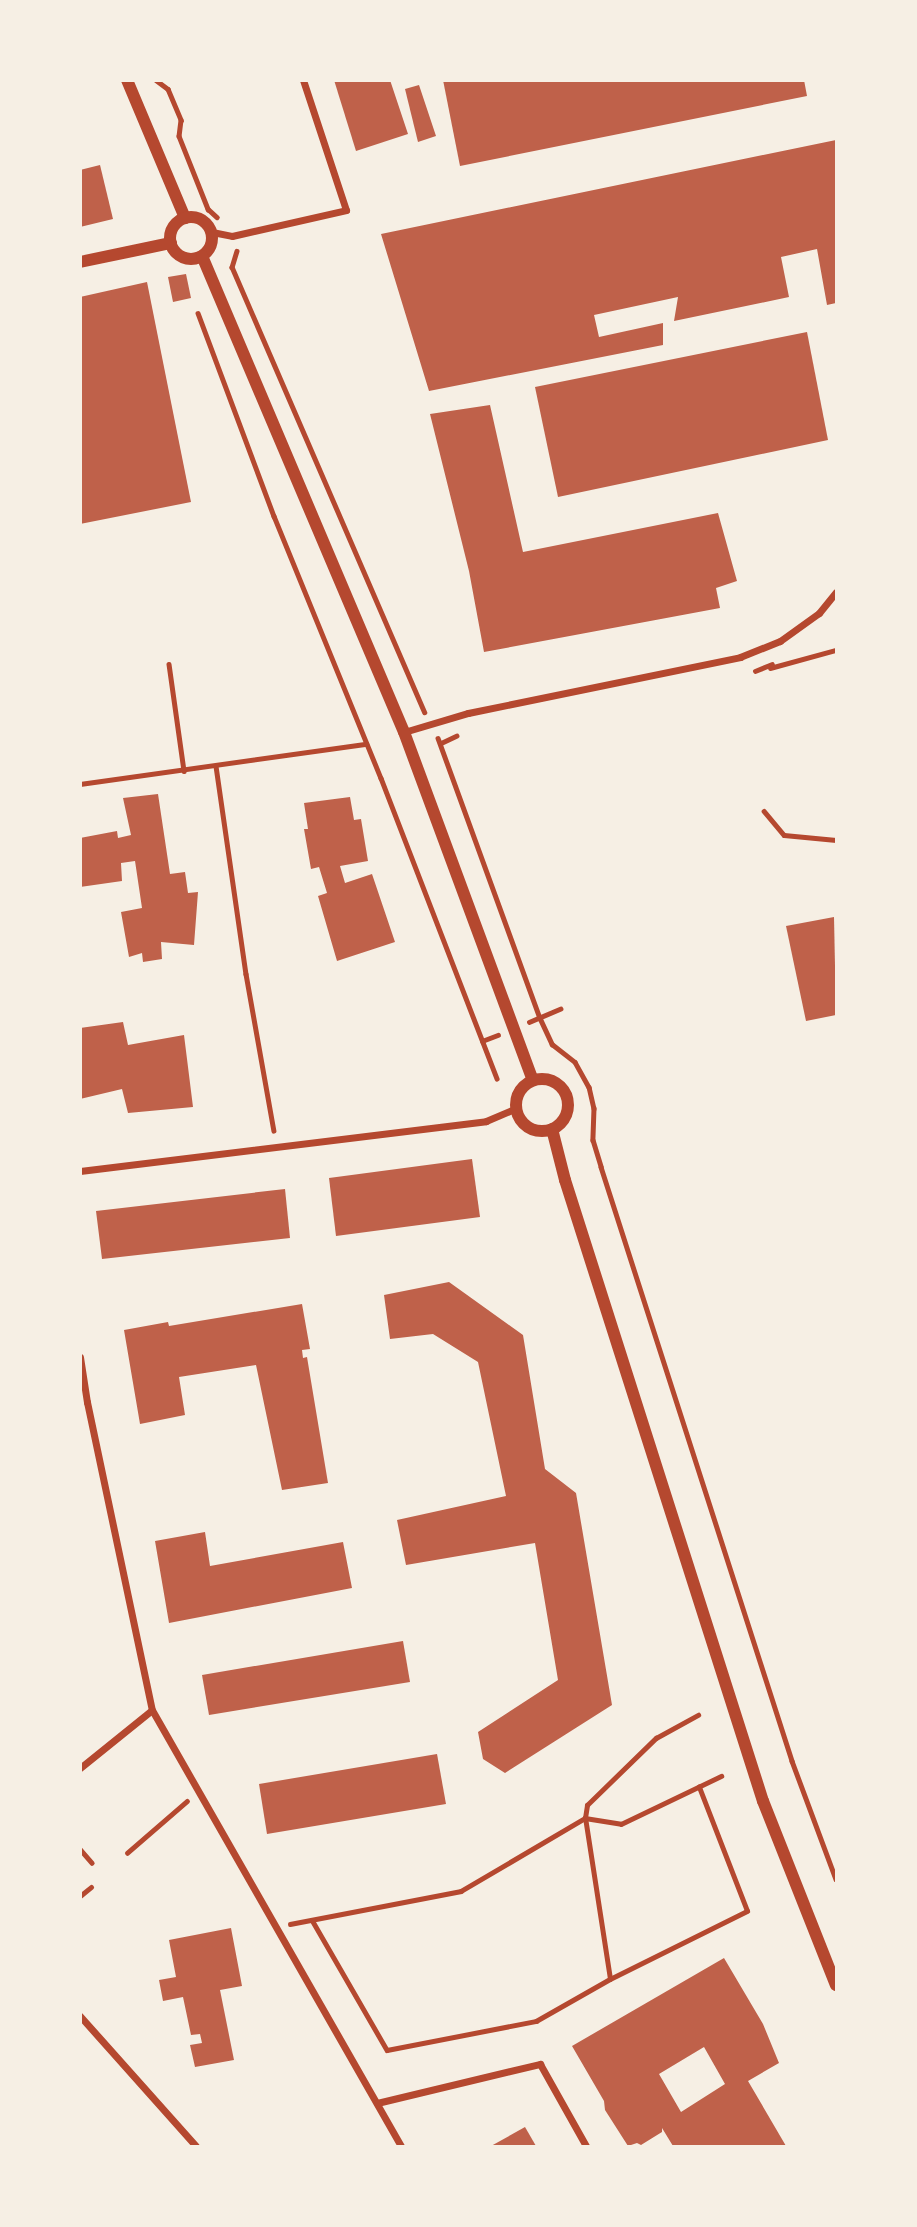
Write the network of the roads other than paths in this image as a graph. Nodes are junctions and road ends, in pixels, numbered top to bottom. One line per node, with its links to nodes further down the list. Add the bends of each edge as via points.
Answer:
1 (127, 80): 3 (street)
2 (303, 80): 4 (street, via 346,210 232,236)
3 (185, 218): 4 (street, via 203,220); 5 (street, via 173,227)
4 (212, 232): 6 (street, via 211,246)
5 (171, 243): 6 (street, via 184,258); 7 (street)
6 (202, 256): 9 (street)
7 (80, 262)
8 (836, 592): 9 (street, via 820,613 780,641 740,657 468,713)
9 (404, 732): 10 (street)
10 (533, 1080): 11 (street, via 520,1091); 12 (street, via 553,1081 568,1097 567,1113)
11 (516, 1108): 12 (street, via 528,1127); 13 (street, via 485,1121)
12 (552, 1129): 18 (street, via 763,1801)
13 (80, 1171)
14 (80, 1357): 15 (street)
15 (84, 1405): 16 (street)
16 (152, 1710): 17 (street); 20 (street)
17 (80, 1768)
18 (836, 1985)
19 (80, 2016): 21 (street)
20 (377, 2104): 22 (street); 23 (street, via 540,2064)
21 (196, 2147)
22 (401, 2147)
23 (586, 2147)

